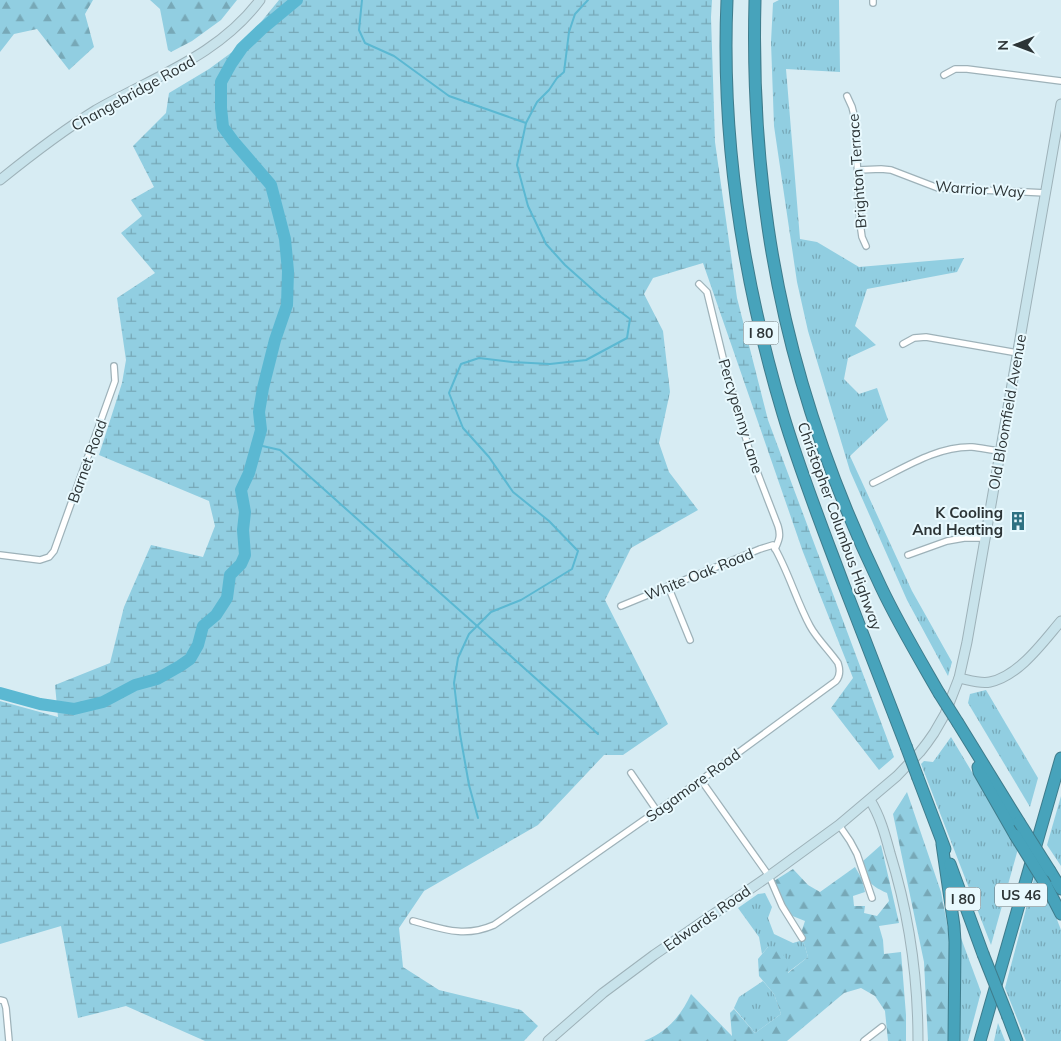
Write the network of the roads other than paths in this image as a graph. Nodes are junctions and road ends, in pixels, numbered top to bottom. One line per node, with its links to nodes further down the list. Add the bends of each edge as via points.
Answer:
1 (260, 0): 9 (street, Changebridge Road, via 229,34 213,46 96,111)
2 (727, 0): 34 (highway, Christopher Columbus Highway / I 80, bridge, via 731,151 741,231 774,381 828,543)
3 (755, 0): 27 (highway, Christopher Columbus Highway / I 80, bridge, via 761,175 774,262 796,358 820,439 856,533 893,612)
4 (944, 74): 5 (street, via 967,69)
5 (1061, 81)
6 (847, 96): 8 (street, Brighton Terrace, via 855,119)
7 (1061, 104): 10 (street, Old Bloomfield Avenue)
8 (858, 170): 10 (street, Warrior Way, via 890,170 938,188); 11 (street, Brighton Terrace, via 860,223)
9 (0, 180)
10 (1046, 193): 14 (street, Old Bloomfield Avenue)
11 (866, 246)
12 (698, 284): 19 (street, Percypenny Lane, via 707,292 751,456 778,526 780,538)
13 (903, 344): 14 (street, via 914,338 926,337)
14 (1018, 353): 16 (street, Old Bloomfield Avenue)
15 (114, 366): 20 (street, Barnet Road, via 115,381 54,551 40,560)
16 (1000, 451): 17 (street, via 972,447 944,451); 18 (street, Old Bloomfield Avenue)
17 (873, 483)
18 (985, 538): 21 (street, via 948,541); 26 (street, Old Bloomfield Avenue)
19 (775, 549): 22 (street, White Oak Road, via 772,545 760,549); 30 (street, Sagamore Road, via 811,628 840,667 839,677)
20 (0, 555)
21 (908, 556)
22 (668, 586): 23 (street, White Oak Road); 25 (street)
23 (620, 606)
24 (1061, 621): 26 (street, via 1038,648 1003,678 978,682)
25 (690, 640)
26 (959, 678): 31 (street, Old Bloomfield Avenue, via 946,714 934,733 920,752)
27 (977, 755): 36 (highway, Christopher Columbus Highway / I 80, bridge); 38 (highway, bridge, via 979,772)
28 (1061, 758): 42 (highway, US 46)
29 (631, 773): 32 (street)
30 (701, 780): 32 (street, Sagamore Road); 35 (street)
31 (870, 800): 33 (street, Edwards Road); 47 (street, via 884,833 907,918 917,989)
32 (657, 811): 39 (street, Sagamore Road, via 494,925 460,932)
33 (839, 825): 35 (street, Edwards Road); 37 (street, via 857,854)
34 (942, 844): 48 (highway, via 955,942); 51 (highway, Christopher Columbus Highway / I 80, bridge)
35 (769, 876): 40 (street, via 782,906); 46 (street, Edwards Road, via 603,993)
36 (1061, 889)
37 (872, 898)
38 (1061, 914)
39 (413, 921)
40 (802, 938)
41 (0, 1000): 45 (street, via 4,1001 6,1008)
42 (988, 1012): 49 (highway, US 46); 50 (highway, via 991,1026)
43 (882, 1027): 44 (street)
44 (868, 1040)
45 (9, 1041)
46 (548, 1041)
47 (918, 1041)
48 (954, 1041)
49 (980, 1041)
50 (988, 1041)
51 (1017, 1041)

